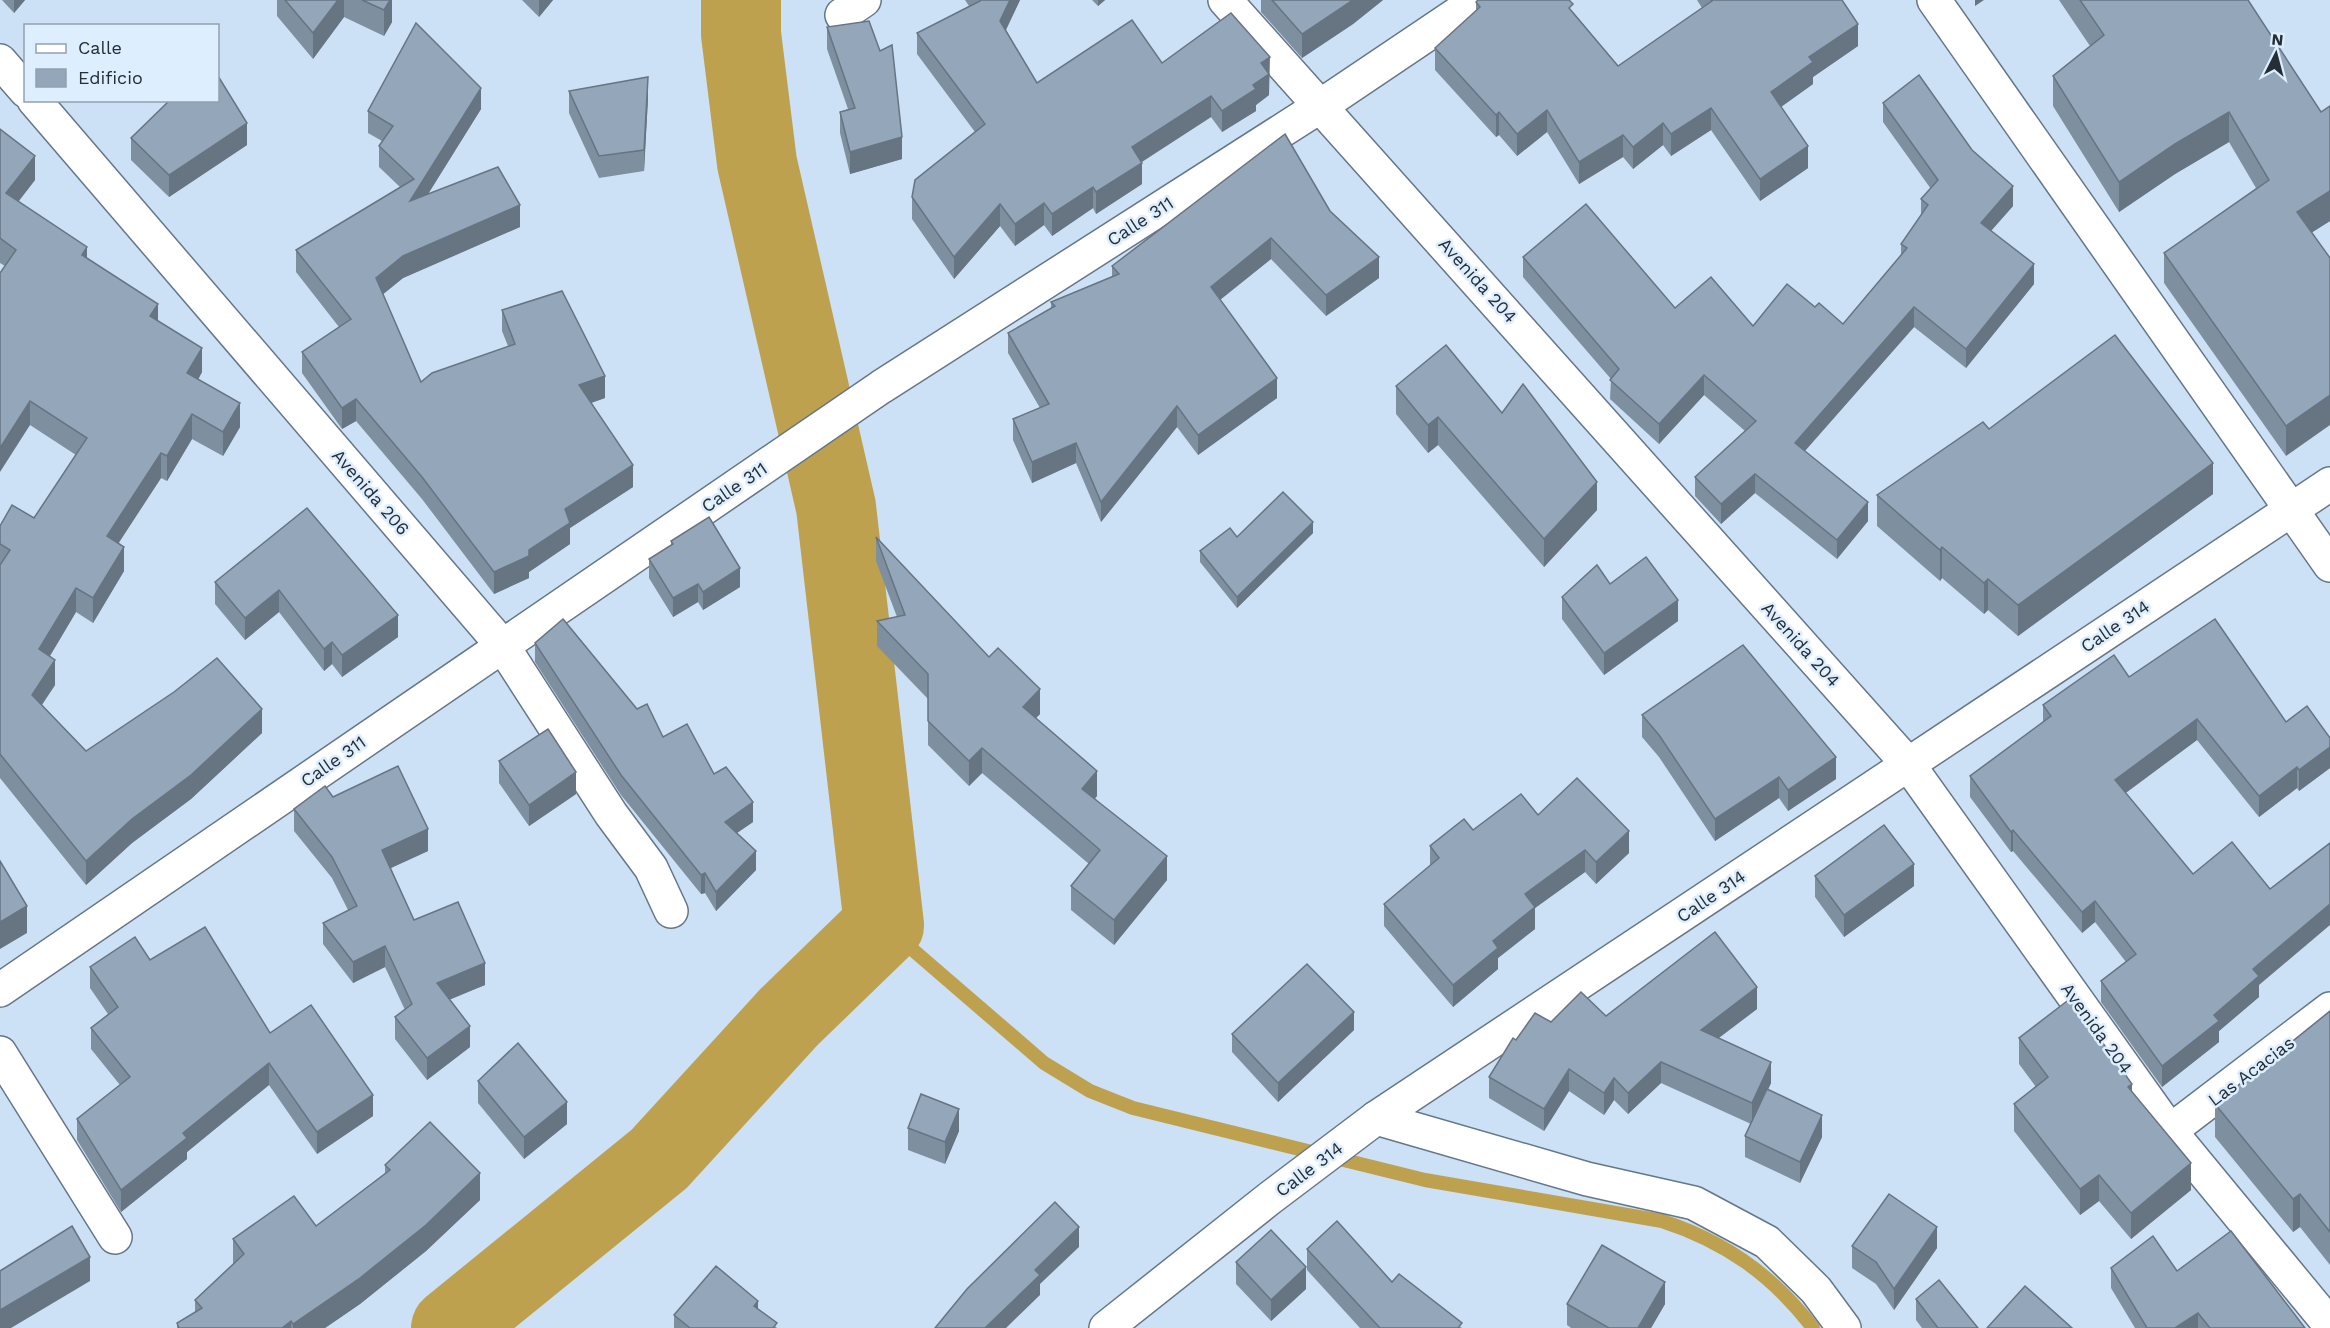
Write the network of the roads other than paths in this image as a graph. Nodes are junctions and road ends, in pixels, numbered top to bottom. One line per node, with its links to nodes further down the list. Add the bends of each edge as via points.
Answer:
1 (1225, 0): 7 (street, Avenida 204)
2 (1478, 0): 7 (street, Calle 311)
3 (1934, 0): 9 (street)
4 (0, 61): 5 (street)
5 (24, 89)
6 (36, 102): 11 (street, Avenida 206)
7 (1322, 105): 11 (street, Calle 311, via 881,387); 12 (street, Avenida 204)
8 (2330, 483): 9 (street, Calle 314)
9 (2291, 510): 10 (street); 12 (street, Calle 314)
10 (2330, 565)
11 (502, 645): 13 (street, Avenida 206, via 651,868); 14 (street, Calle 311)
12 (1908, 764): 17 (street, Calle 314); 18 (street, Avenida 204)
13 (671, 911)
14 (0, 990)
15 (2330, 1009): 18 (street, Las Acacias)
16 (0, 1053): 19 (street)
17 (1376, 1118): 21 (street, Calle 314); 22 (street, via 1587,1179 1694,1203 1767,1242 1816,1290)
18 (2170, 1131): 20 (street, Avenida 204)
19 (115, 1237)
20 (2330, 1325)
21 (1106, 1328)
22 (1844, 1328)

